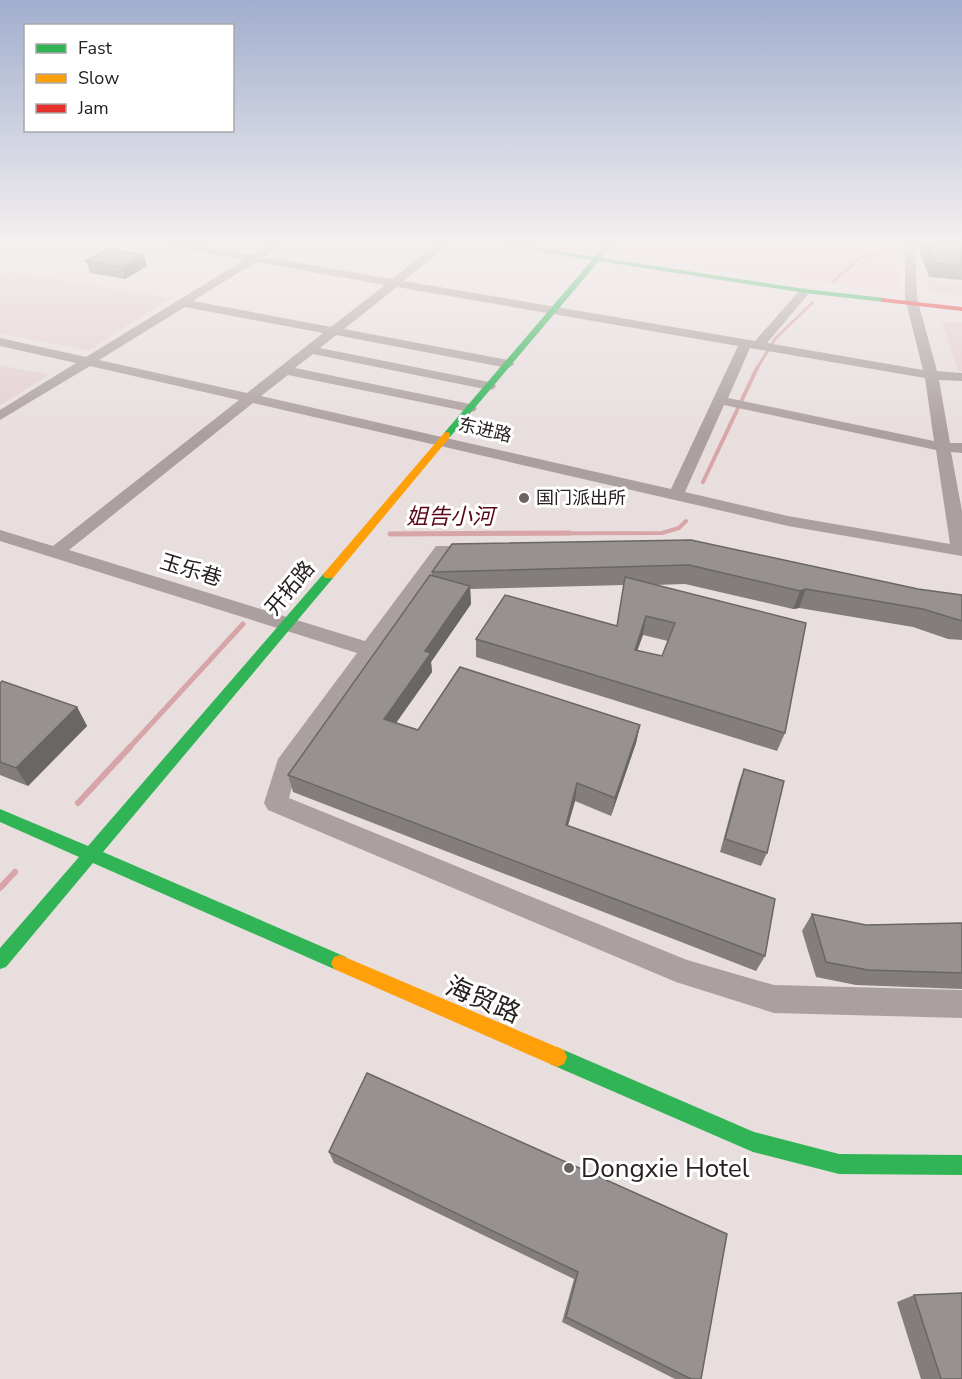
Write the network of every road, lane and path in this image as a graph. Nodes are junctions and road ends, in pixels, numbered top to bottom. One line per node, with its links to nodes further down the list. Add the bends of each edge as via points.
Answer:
1 (179, 305): 15 (street)
2 (196, 305): 11 (street)
3 (366, 305): 11 (street)
4 (521, 305): 10 (street)
5 (558, 305): 10 (main road, 开拓路)
6 (792, 305): 13 (street)
7 (913, 305): 18 (street)
8 (939, 305): 9 (main road)
9 (962, 309)
10 (553, 311): 13 (street); 16 (main road, 开拓路)
11 (334, 331): 14 (street); 16 (street)
12 (0, 342): 15 (street, 东进路)
13 (755, 345): 18 (street); 22 (street)
14 (310, 350): 17 (street); 20 (street)
15 (90, 361): 21 (street, 东进路); 24 (street)
16 (508, 364): 20 (main road, 开拓路)
17 (285, 370): 21 (street); 23 (street)
18 (931, 375): 19 (street); 26 (street)
19 (962, 377)
20 (489, 386): 23 (main road, 开拓路)
21 (251, 397): 25 (street, 东进路); 32 (street)
22 (725, 402): 26 (street); 28 (street)
23 (470, 408): 25 (main road, 开拓路)
24 (0, 416)
25 (442, 441): 28 (street, 东进路); 33 (main road, 开拓路)
26 (941, 447): 27 (street); 31 (street)
27 (962, 448)
28 (676, 495): 31 (street, 东进路, via 788,521)
29 (0, 535): 32 (street, 玉乐巷)
30 (490, 550): 34 (street, via 442,550)
31 (961, 550)
32 (56, 552): 33 (street, 玉乐巷)
33 (287, 624): 34 (street, 玉乐巷); 36 (main road, 开拓路)
34 (368, 648): 38 (street, via 286,765 276,803 686,973 774,999)
35 (0, 815): 36 (main road, 海贸路)
36 (91, 855): 37 (main road, 开拓路); 39 (main road, 海贸路, via 753,1142 838,1164)
37 (0, 962)
38 (962, 1004)
39 (962, 1165)

